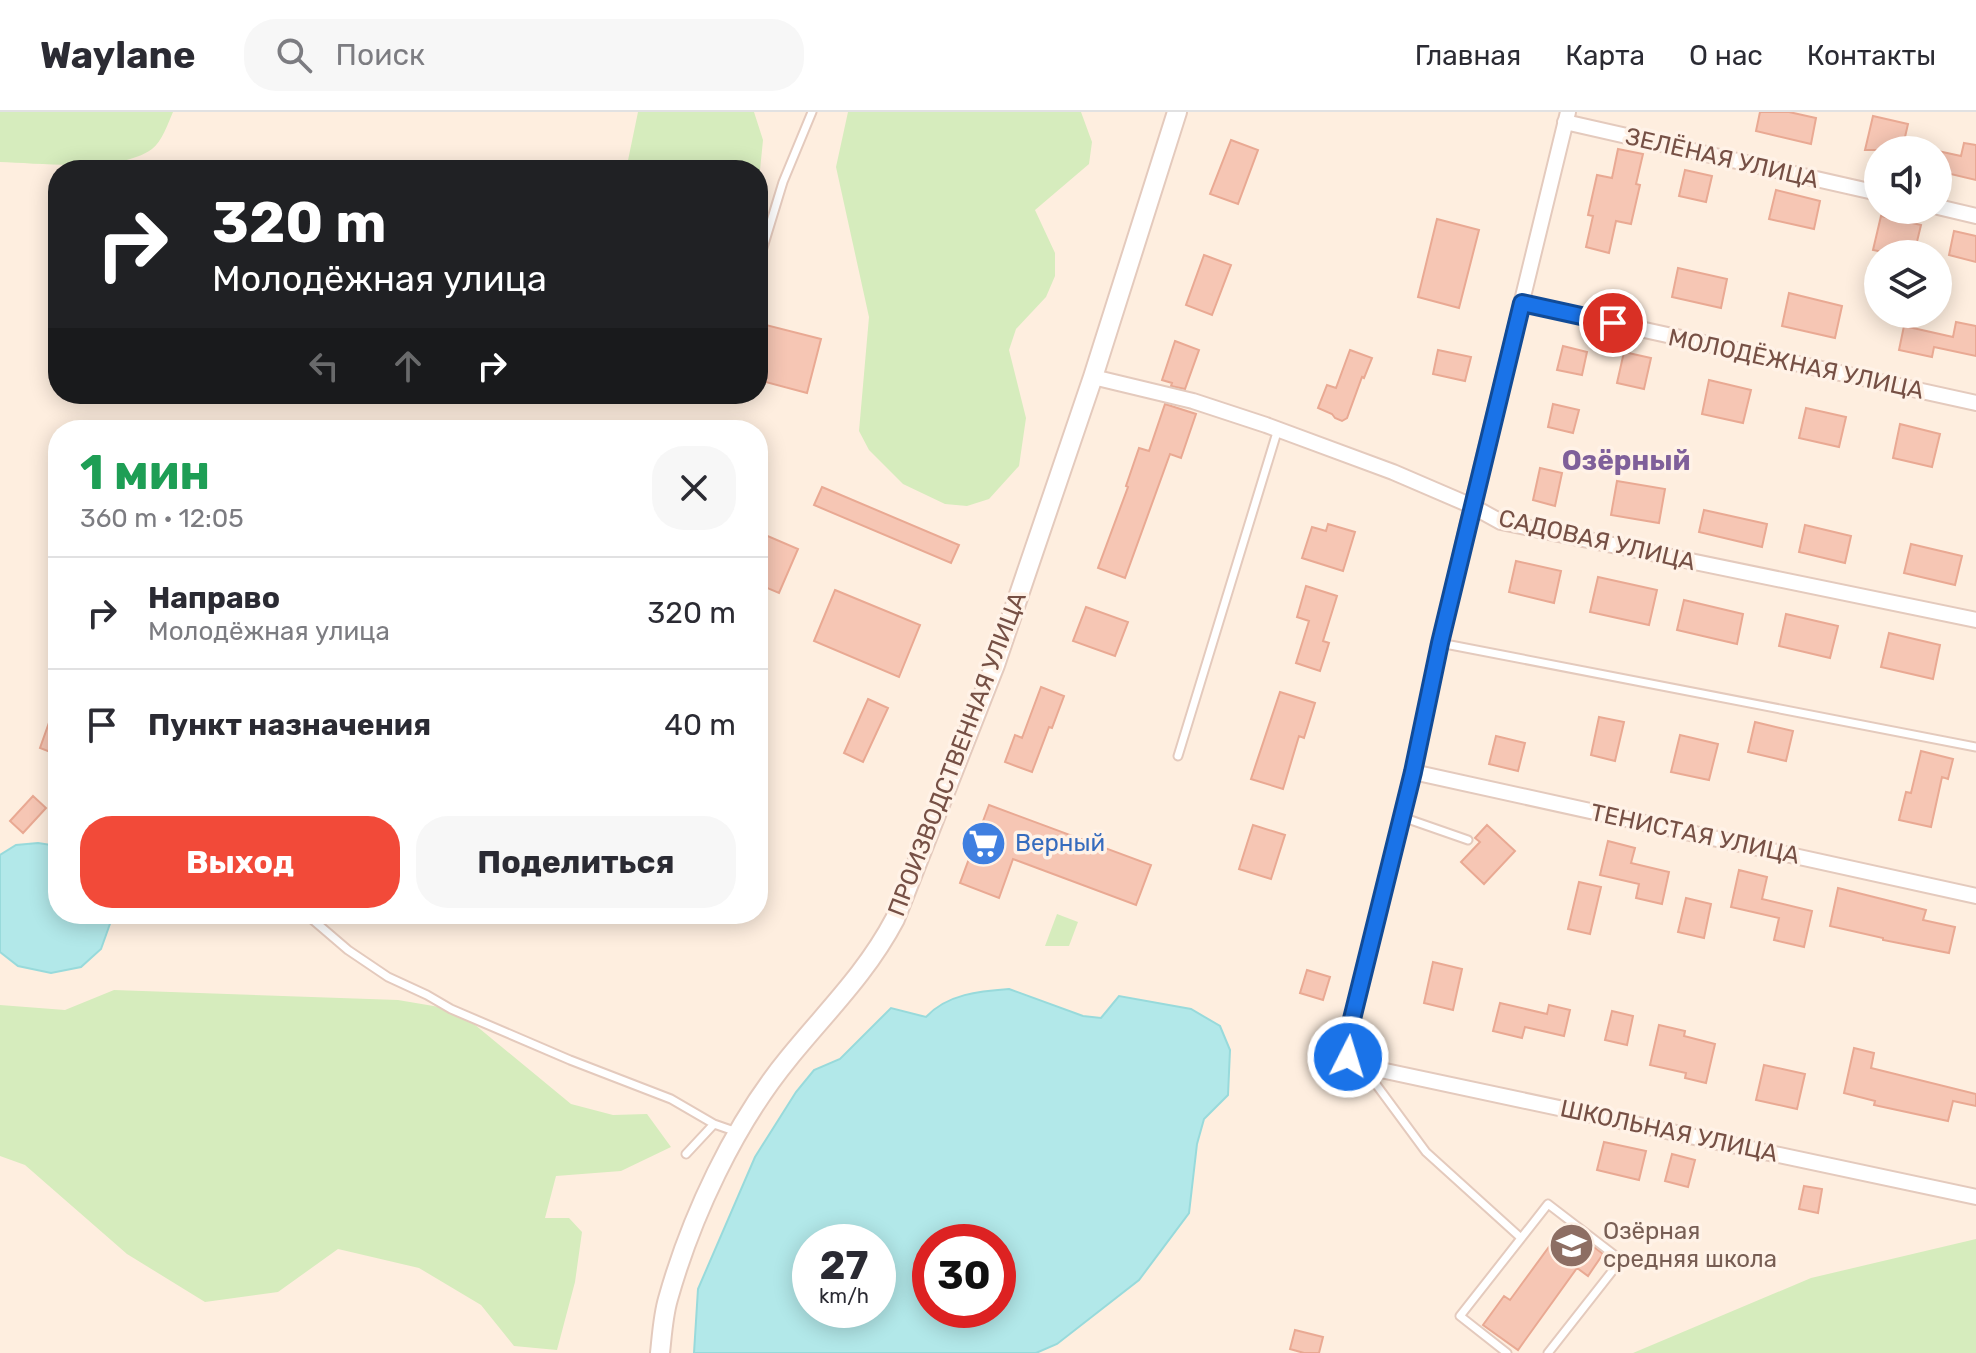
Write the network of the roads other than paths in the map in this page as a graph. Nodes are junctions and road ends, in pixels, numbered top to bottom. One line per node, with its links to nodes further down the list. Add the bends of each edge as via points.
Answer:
1 (812, 112): 7 (lane)
2 (1177, 112): 9 (street, ПРОИЗВОДСТВЕННАЯ УЛИЦА)
3 (1567, 117): 4 (street, ЗЕЛЁНАЯ УЛИЦА); 8 (street)
4 (1864, 190)
5 (1952, 210): 6 (street)
6 (1976, 216)
7 (768, 231)
8 (1522, 303): 10 (street, МОЛОДЁЖНАЯ УЛИЦА); 12 (street)
9 (1093, 377): 11 (street, САДОВАЯ УЛИЦА); 24 (street, ПРОИЗВОДСТВЕННАЯ УЛИЦА, via 995,665 895,919 858,977 786,1061)
10 (1976, 403)
11 (1278, 429): 12 (street, САДОВАЯ УЛИЦА); 16 (lane)
12 (1472, 506): 13 (street, САДОВАЯ УЛИЦА, via 1501,522); 14 (street)
13 (1976, 620)
14 (1440, 643): 15 (lane); 17 (street)
15 (1976, 747)
16 (1178, 756)
17 (1413, 772): 18 (street); 20 (street, ТЕНИСТАЯ УЛИЦА)
18 (1402, 817): 19 (lane); 22 (street, via 1351,1023 1348,1057)
19 (1468, 840)
20 (1976, 896)
21 (318, 924): 23 (lane, via 388,977 451,1009 671,1099)
22 (1362, 1066): 26 (street, ШКОЛЬНАЯ УЛИЦА); 27 (lane, via 1426,1152)
23 (714, 1124): 24 (lane); 25 (lane)
24 (739, 1133): 28 (street, ПРОИЗВОДСТВЕННАЯ УЛИЦА, via 698,1212 667,1301)
25 (686, 1154)
26 (1976, 1197)
27 (1521, 1238): 29 (lane, via 1460,1316); 30 (lane, via 1548,1204 1621,1260)
28 (660, 1353)
29 (1507, 1353)
30 (1548, 1353)

